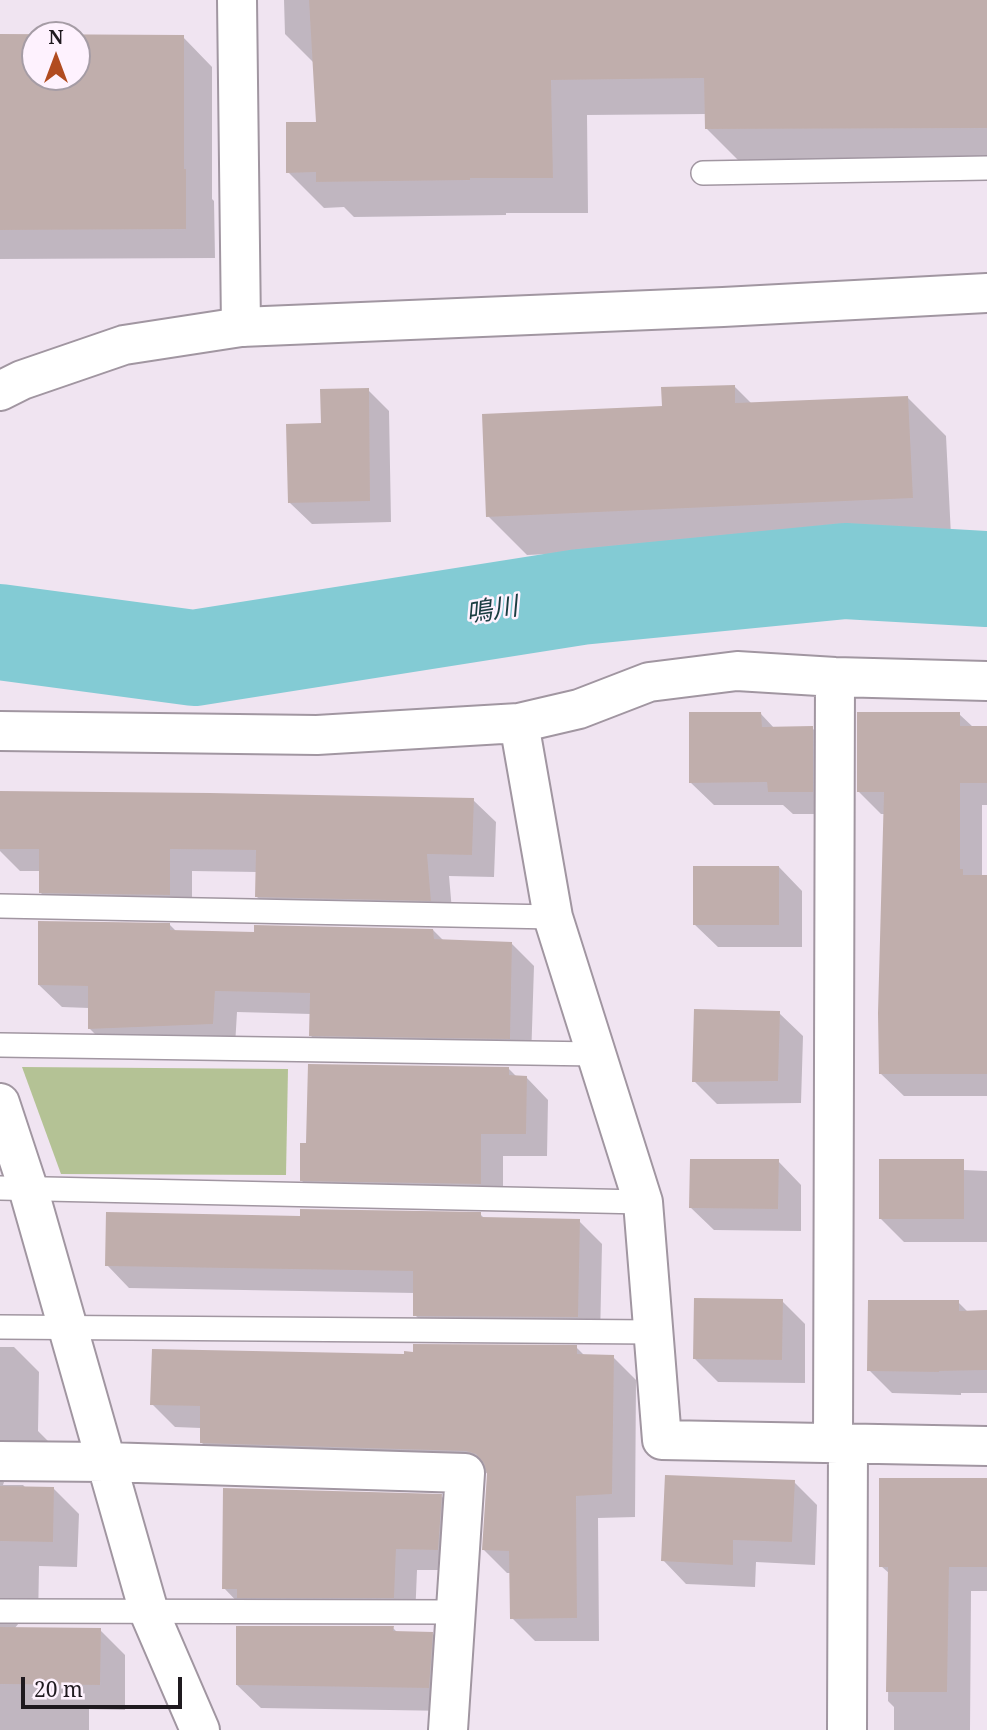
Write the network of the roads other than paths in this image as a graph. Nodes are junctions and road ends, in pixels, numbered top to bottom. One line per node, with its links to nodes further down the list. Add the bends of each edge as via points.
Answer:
1 (237, 0): 5 (street)
2 (987, 168): 3 (lane)
3 (703, 173)
4 (987, 293): 5 (street)
5 (241, 327): 6 (street, via 124,345)
6 (0, 391)
7 (835, 677): 8 (street); 9 (street, via 737,671 649,682 579,709); 21 (street)
8 (987, 681)
9 (519, 723): 10 (street, via 317,735); 12 (street)
10 (0, 731)
11 (0, 906): 12 (lane)
12 (553, 918): 14 (street)
13 (0, 1045): 14 (lane)
14 (596, 1054): 17 (street)
15 (0, 1103): 16 (street)
16 (14, 1188): 17 (lane); 19 (street)
17 (643, 1202): 20 (street)
18 (0, 1327): 19 (lane)
19 (68, 1327): 20 (lane); 24 (street)
20 (653, 1332): 21 (street, via 662,1440)
21 (840, 1444): 22 (street); 30 (street)
22 (987, 1446)
23 (0, 1461): 24 (street)
24 (105, 1462): 26 (street); 27 (street, via 465,1473)
25 (0, 1611): 26 (lane)
26 (149, 1612): 27 (lane); 28 (street)
27 (456, 1612): 29 (street)
28 (200, 1730)
29 (448, 1730)
30 (847, 1730)

